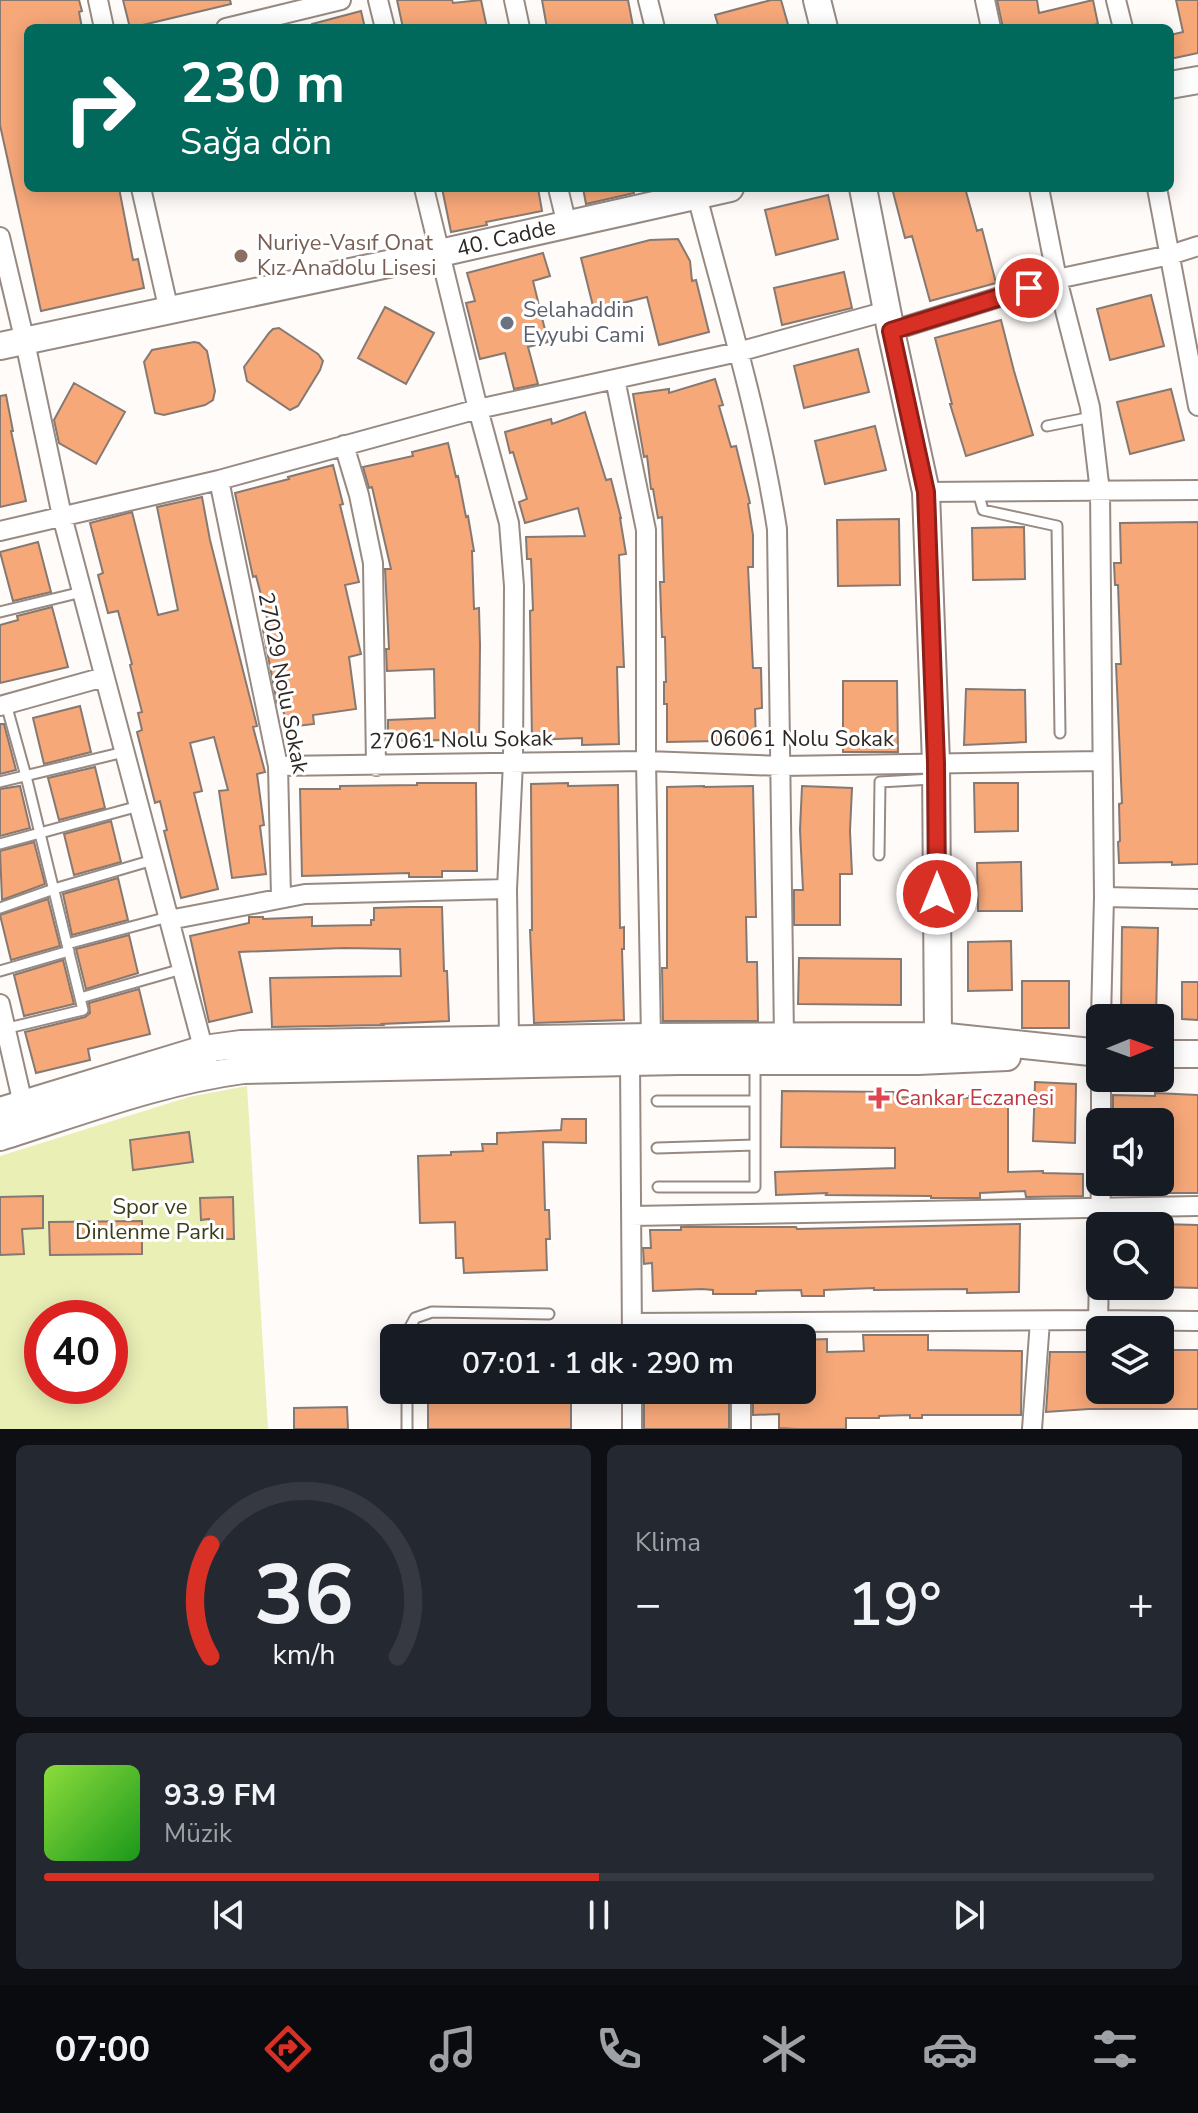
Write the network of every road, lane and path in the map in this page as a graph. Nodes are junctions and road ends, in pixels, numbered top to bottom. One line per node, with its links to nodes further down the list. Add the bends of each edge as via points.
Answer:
1 (98, 0): 9 (street)
2 (341, 0): 10 (street)
3 (378, 0): 11 (street)
4 (514, 0): 12 (street)
5 (648, 0): 13 (street)
6 (817, 0): 14 (street)
7 (985, 0): 15 (street)
8 (1116, 0): 16 (street)
9 (103, 24)
10 (242, 24)
11 (384, 24)
12 (519, 24)
13 (654, 24)
14 (823, 24)
15 (990, 24)
16 (1122, 24)
17 (1198, 80): 18 (street)
18 (1174, 84)
19 (142, 192): 32 (street)
20 (425, 192): 29 (street)
21 (559, 192): 26 (street)
22 (696, 192): 26 (street, 40. Cadde); 35 (street)
23 (864, 192): 33 (street)
24 (1040, 192): 31 (street)
25 (1158, 192): 30 (street)
26 (567, 225): 29 (street, 40. Cadde)
27 (0, 237): 34 (street)
28 (1198, 246): 30 (street)
29 (440, 253): 32 (street, 40. Cadde); 38 (street)
30 (1170, 255): 31 (street); 37 (street)
31 (1057, 279): 33 (street); 39 (street)
32 (169, 311): 34 (street, 40. Cadde)
33 (889, 321): 35 (street); 44 (street)
34 (12, 344): 47 (street)
35 (738, 352): 36 (street); 60 (street, via 777,529)
36 (615, 379): 38 (street); 55 (street, via 646,530)
37 (1197, 396)
38 (478, 409): 41 (street); 57 (street, via 509,523)
39 (1092, 417): 40 (lane); 46 (street)
40 (1047, 426)
41 (344, 445): 42 (street); 59 (street, via 373,563)
42 (219, 480): 47 (street); 58 (street, 27029 Nolu Sokak)
43 (1198, 490): 46 (street)
44 (926, 492): 45 (street); 61 (street)
45 (978, 492): 46 (street); 53 (lane, via 983,510 1057,526)
46 (1100, 492): 56 (street)
47 (62, 516): 48 (street); 49 (street)
48 (0, 531)
49 (82, 592): 50 (lane); 51 (street)
50 (0, 612)
51 (104, 677): 52 (street); 54 (street)
52 (3, 705): 62 (lane)
53 (1060, 733)
54 (124, 752): 62 (lane); 64 (street)
55 (646, 761): 57 (street, 27061 Nolu Sokak); 60 (street, 06061 Nolu Sokak); 84 (street)
56 (1102, 761): 61 (street, 06061 Nolu Sokak); 72 (street)
57 (513, 762): 59 (street, 27061 Nolu Sokak); 70 (street)
58 (278, 766): 59 (street, 27061 Nolu Sokak); 71 (street, 27029 Nolu Sokak)
59 (376, 766)
60 (781, 766): 61 (street, 06061 Nolu Sokak); 85 (street)
61 (936, 771): 67 (lane, via 880,782); 83 (street)
62 (26, 776): 63 (lane); 65 (lane)
63 (0, 782)
64 (139, 806): 65 (lane); 68 (street)
65 (40, 833): 66 (lane); 69 (lane)
66 (0, 844)
67 (879, 855)
68 (153, 860): 69 (lane); 75 (street)
69 (54, 889): 74 (lane); 76 (lane)
70 (507, 889): 71 (street); 86 (street)
71 (281, 897): 75 (street)
72 (1104, 897): 73 (street); 81 (street)
73 (1198, 899)
74 (0, 908)
75 (169, 918): 76 (lane); 77 (street)
76 (68, 948): 78 (lane); 79 (lane)
77 (182, 969): 79 (lane); 89 (street)
78 (0, 971)
79 (80, 998): 82 (lane, via 83,1010)
80 (0, 1004): 82 (street)
81 (1101, 1004)
82 (3, 1029): 94 (street)
83 (938, 1036): 85 (street); 90 (street, via 1100,1053)
84 (651, 1037): 85 (street); 86 (street)
85 (784, 1037)
86 (509, 1040): 89 (street, via 241,1044)
87 (1174, 1054): 88 (street)
88 (1198, 1054)
89 (207, 1061): 91 (street, via 243,1070); 94 (street); 95 (street, via 162,1086)
90 (755, 1061): 91 (street); 93 (lane)
91 (630, 1062): 101 (street)
92 (657, 1101): 93 (lane)
93 (755, 1101): 96 (lane)
94 (12, 1108)
95 (0, 1137)
96 (755, 1145): 97 (lane); 98 (lane, via 755,1187)
97 (657, 1148)
98 (658, 1187)
99 (1198, 1206): 100 (street)
100 (1145, 1212)
101 (631, 1216): 102 (street); 109 (street)
102 (1086, 1217)
103 (549, 1314): 108 (lane, via 432,1312)
104 (1086, 1320): 105 (street)
105 (1040, 1321): 110 (street); 117 (street)
106 (1174, 1321): 107 (street)
107 (1198, 1321)
108 (412, 1324)
109 (632, 1324)
110 (816, 1328)
111 (407, 1404): 114 (lane)
112 (632, 1404): 115 (street)
113 (741, 1404): 116 (street)
114 (407, 1429)
115 (632, 1429)
116 (741, 1429)
117 (1032, 1429)

